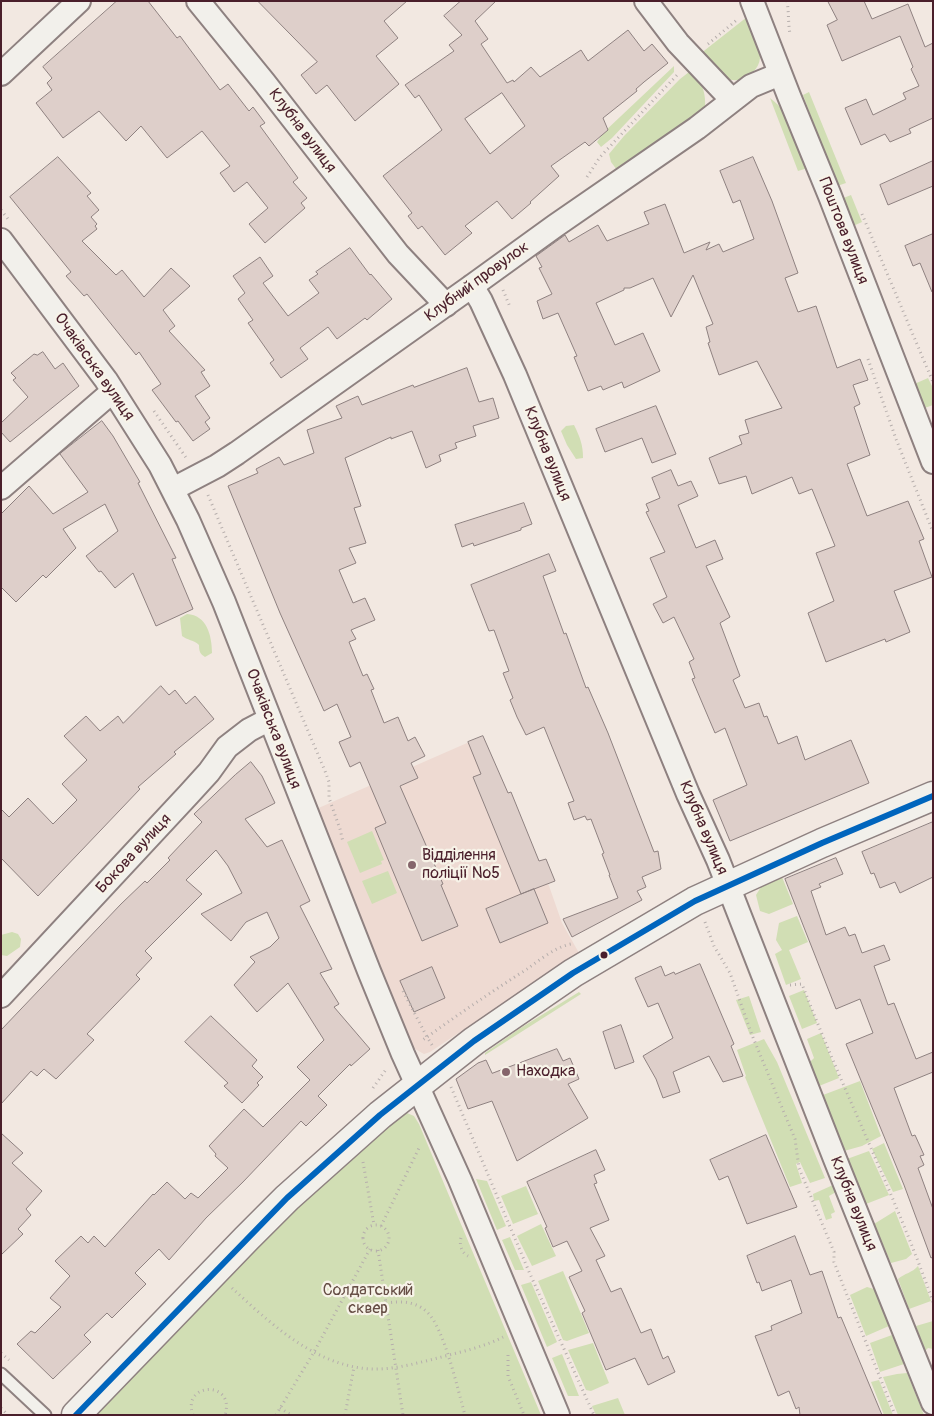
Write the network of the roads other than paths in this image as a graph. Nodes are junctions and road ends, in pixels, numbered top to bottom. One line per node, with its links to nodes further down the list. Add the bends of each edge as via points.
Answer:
1 (79, 1): 5 (street)
2 (198, 1): 10 (street, Клубна вулиця, via 398,254)
3 (646, 1): 7 (street, via 692,59)
4 (748, 8): 6 (street, Поштова вулиця)
5 (1, 74)
6 (780, 74): 7 (street, Клубний провулок, via 752,86); 12 (street, Поштова вулиця)
7 (732, 100): 9 (street, Клубний провулок)
8 (1, 240): 11 (street, Очаківська вулиця)
9 (472, 286): 10 (street, Клубний провулок); 17 (street, Клубна вулиця, via 516,378)
10 (446, 305): 14 (street, Клубний провулок, via 237,453)
11 (113, 391): 13 (street); 14 (street, Очаківська вулиця)
12 (933, 462)
13 (1, 488)
14 (173, 488): 15 (street, Очаківська вулиця, via 224,602)
15 (270, 719): 18 (street, Бокова вулиця, via 248,730 227,747 209,772); 19 (street, Очаківська вулиця, via 327,868 392,1061)
16 (933, 796): 17 (highway)
17 (732, 895): 19 (highway, via 695,902 573,973); 21 (street, Клубна вулиця)
18 (1, 996)
19 (417, 1085): 23 (highway, via 323,1165 246,1239); 24 (street, Очаківська вулиця)
20 (1, 1374): 22 (lane)
21 (933, 1402)
22 (44, 1415)
23 (76, 1415)
24 (558, 1415)

